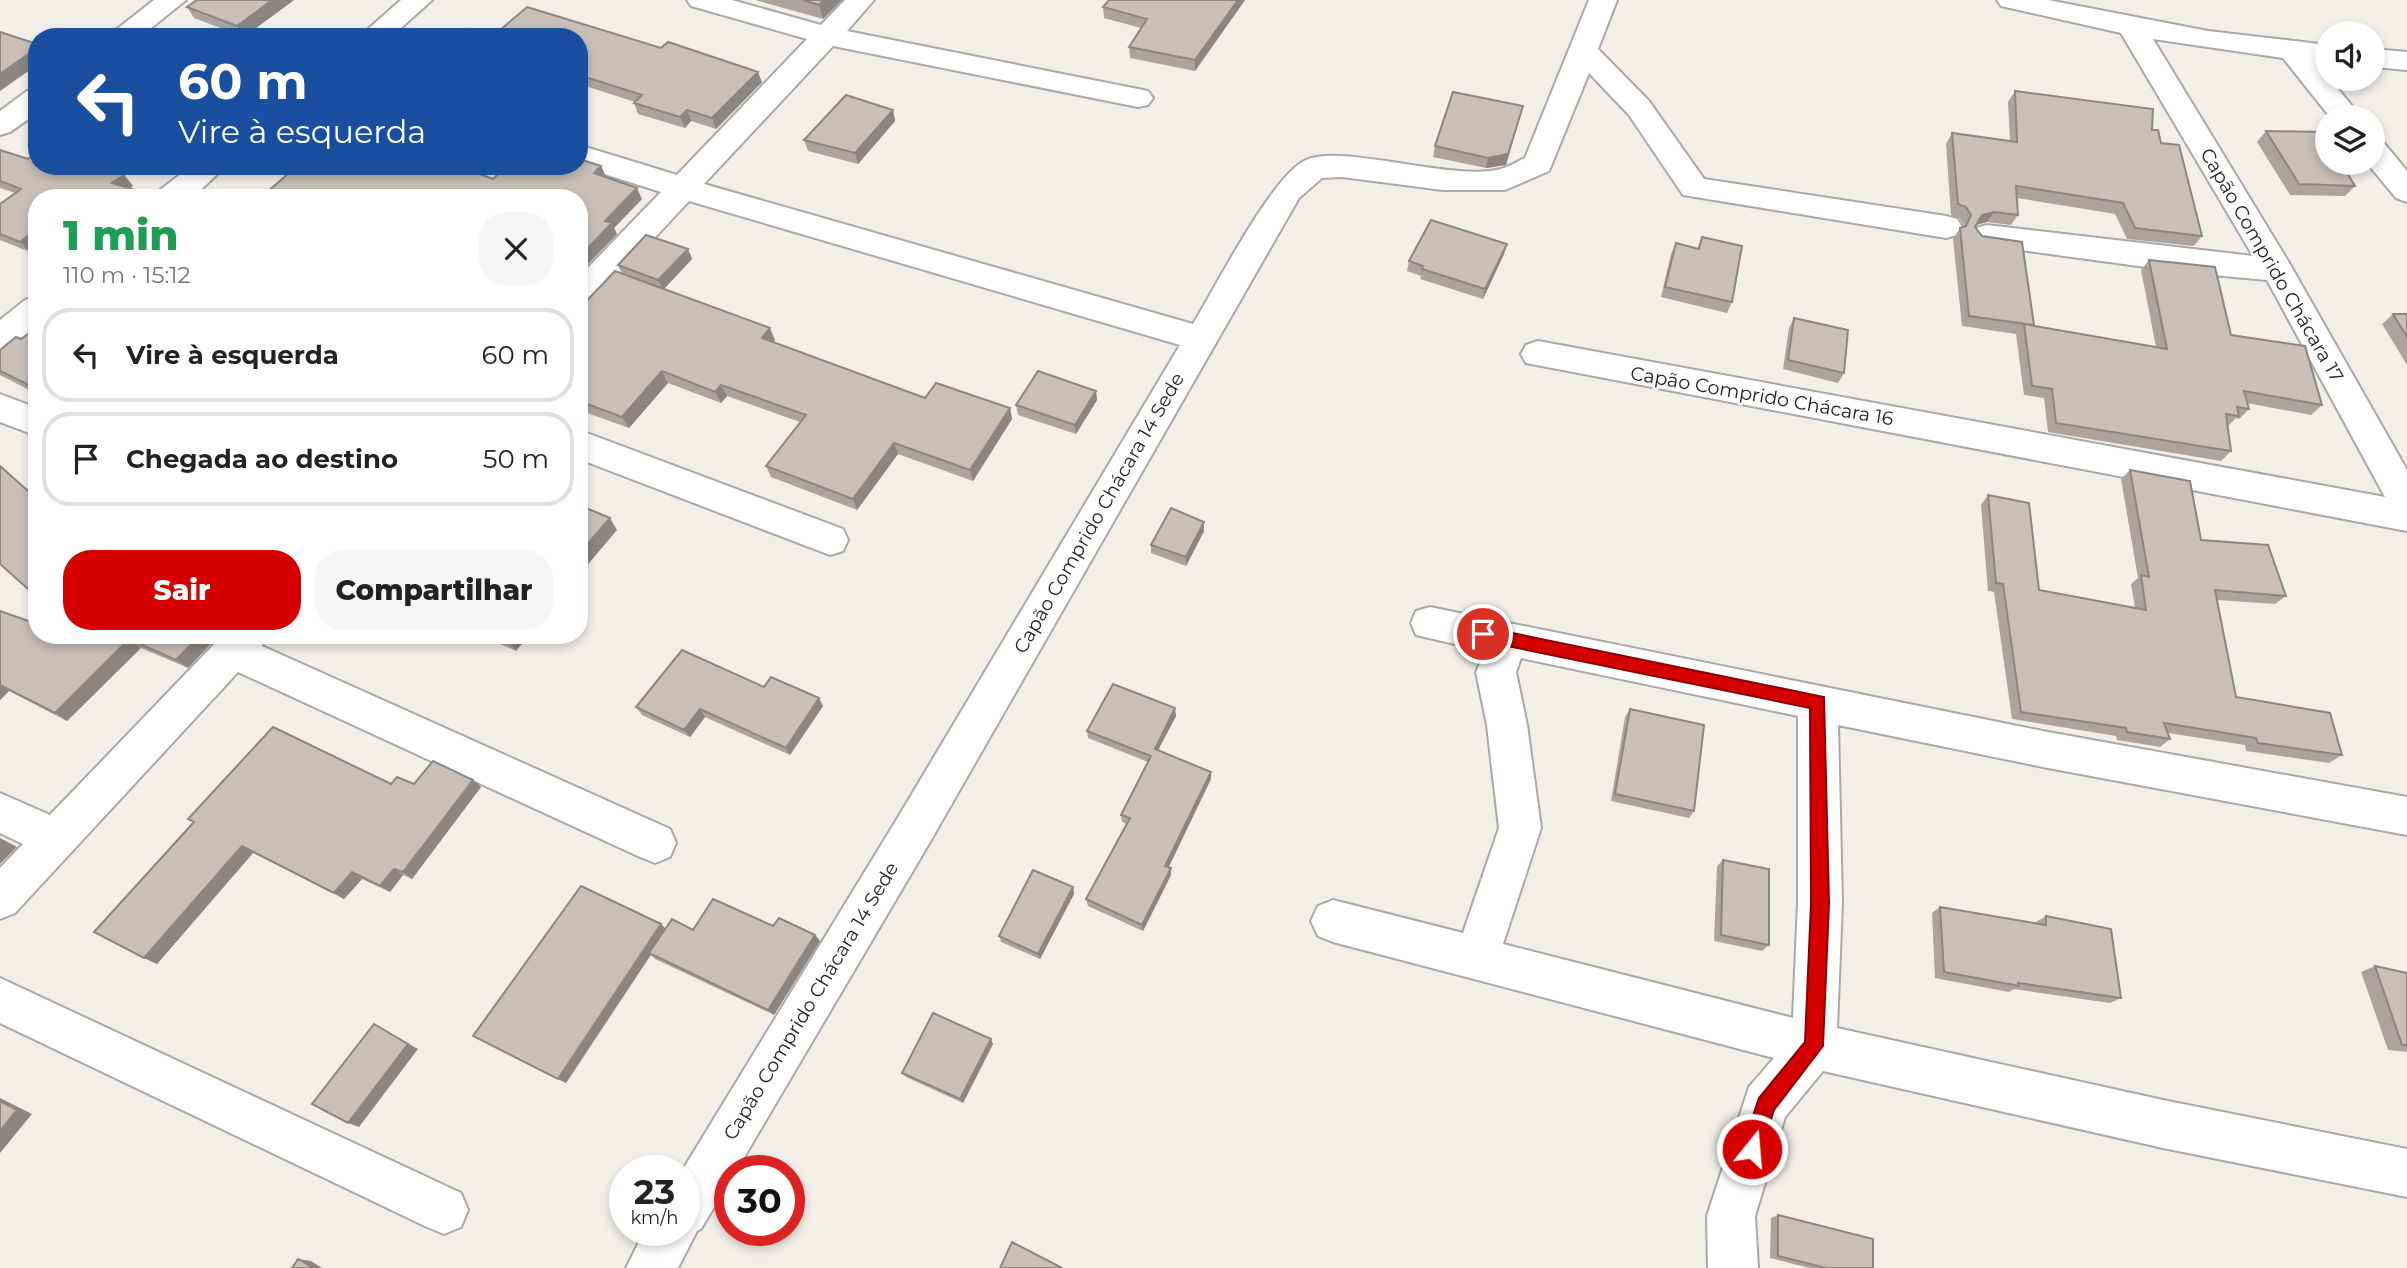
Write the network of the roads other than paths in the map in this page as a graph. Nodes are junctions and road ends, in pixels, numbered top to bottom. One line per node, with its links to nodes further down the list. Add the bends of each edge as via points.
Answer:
1 (172, 0): 7 (street)
2 (418, 0): 8 (street)
3 (701, 0): 10 (street)
4 (860, 0): 10 (street)
5 (1603, 0): 11 (street, Capão Comprido Chácara 14 Sede)
6 (2011, 0): 9 (street)
7 (133, 28)
8 (384, 28)
9 (2133, 29): 12 (street); 28 (street, Capão Comprido Chácara 17)
10 (828, 36): 16 (street); 23 (street)
11 (1584, 51): 26 (street, via 1639,108 1694,188); 32 (street, Capão Comprido Chácara 14 Sede, via 1538,164 1505,180 1443,180 1342,167 1314,168 1288,191)
12 (2292, 51): 13 (street); 18 (street)
13 (2315, 53)
14 (2385, 59): 15 (street)
15 (2407, 61)
16 (1138, 98)
17 (28, 105): 19 (street)
18 (2336, 105)
19 (0, 125)
20 (588, 158): 23 (street)
21 (2385, 164): 25 (street)
22 (200, 175): 24 (street)
23 (682, 188): 29 (street); 32 (street)
24 (183, 189)
25 (2407, 191)
26 (1946, 227)
27 (1987, 236): 28 (street)
28 (2277, 269): 37 (street, Capão Comprido Chácara 17)
29 (588, 288)
30 (28, 316): 31 (street)
31 (0, 339)
32 (1201, 339): 55 (street, Capão Comprido Chácara 14 Sede)
33 (1538, 354): 38 (street, Capão Comprido Chácara 16)
34 (0, 407): 35 (street)
35 (28, 419)
36 (588, 447): 39 (street)
37 (2407, 503)
38 (2407, 516)
39 (830, 540)
40 (1430, 623): 41 (street)
41 (1509, 639): 44 (street); 51 (street, via 1496,673 1520,828)
42 (240, 644): 47 (street)
43 (243, 644): 48 (street)
44 (1818, 702): 46 (street); 53 (street, via 1820,903)
45 (0, 812): 47 (street)
46 (2407, 816)
47 (56, 839): 49 (street)
48 (655, 843)
49 (0, 898)
50 (1333, 921): 51 (street)
51 (1476, 959): 53 (street)
52 (0, 1000): 56 (street)
53 (1814, 1046): 54 (street); 59 (street, via 1766,1104 1731,1216)
54 (2407, 1173)
55 (700, 1185)
56 (444, 1210)
57 (664, 1246): 58 (street)
58 (651, 1268)
59 (1733, 1268)

